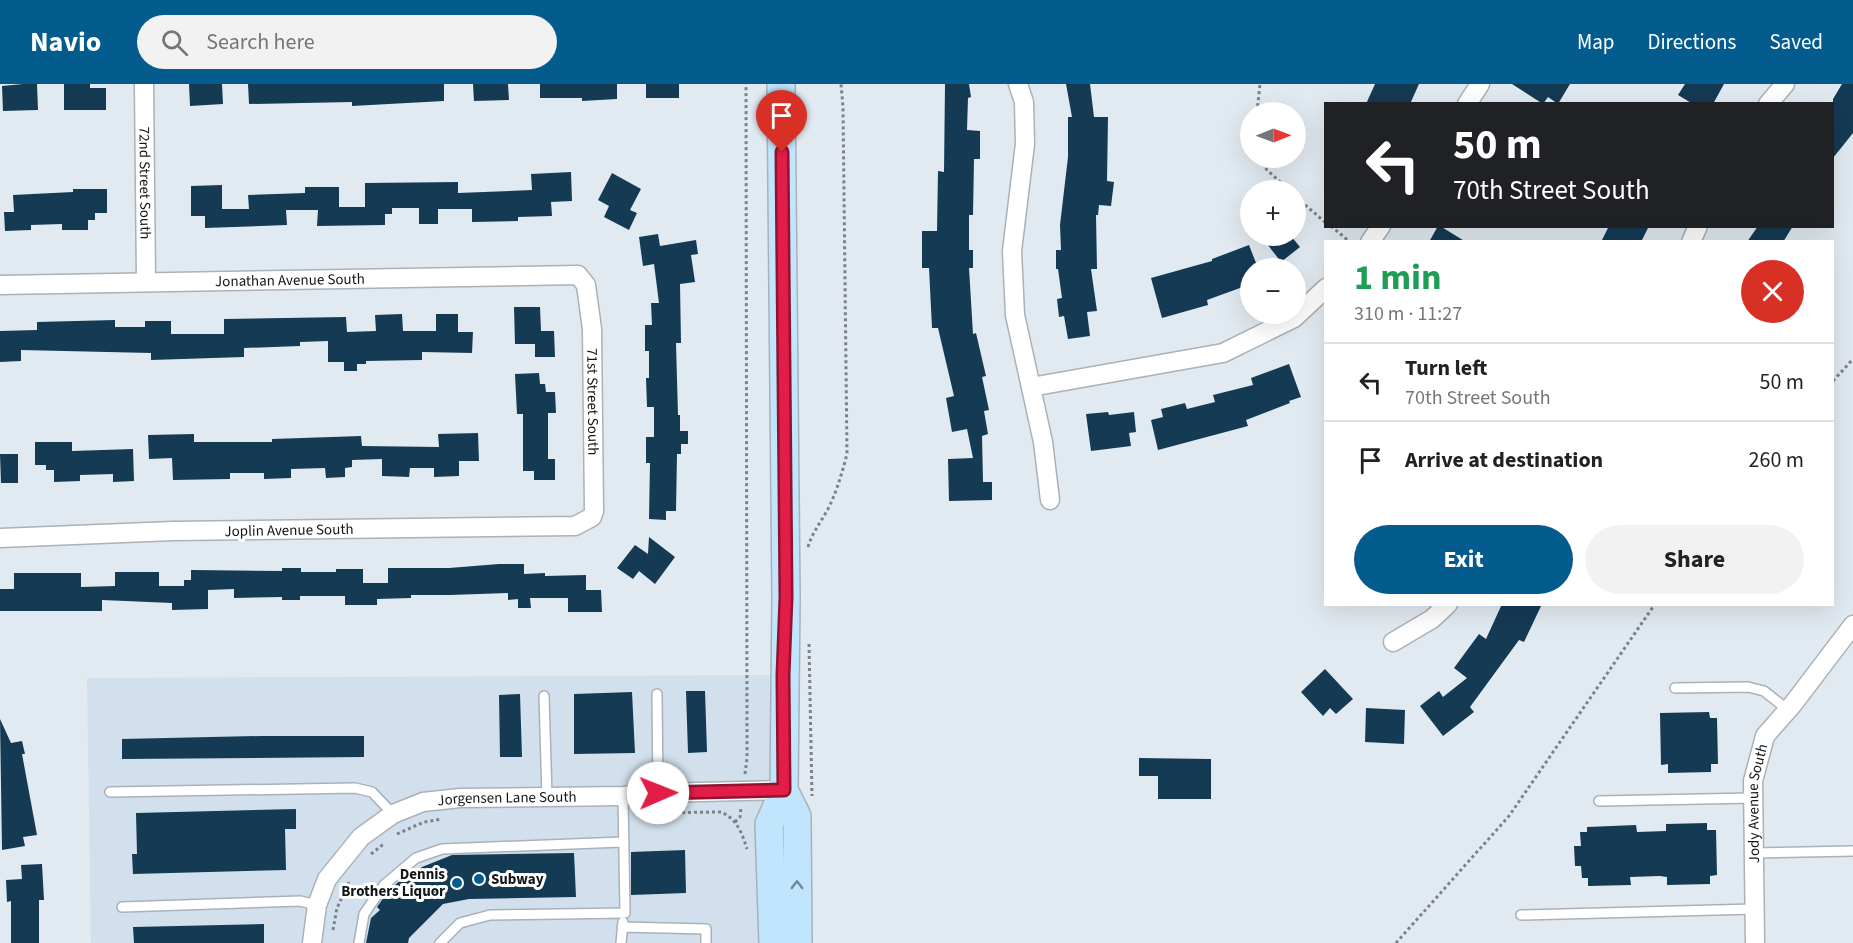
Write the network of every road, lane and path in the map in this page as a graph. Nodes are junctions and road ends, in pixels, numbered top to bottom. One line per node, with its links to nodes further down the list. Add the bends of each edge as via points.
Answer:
1 (144, 84): 19 (street, 72nd Street South)
2 (746, 84): 39 (path)
3 (781, 84): 38 (main road)
4 (841, 84): 28 (path, via 847,454 840,483 811,536)
5 (1018, 84): 24 (street, via 1024,102 1025,144 1012,251 1015,315)
6 (1260, 84): 9 (path)
7 (1480, 84): 10 (street)
8 (1785, 84): 11 (street)
9 (1258, 102)
10 (1468, 102)
11 (1770, 102)
12 (1266, 168): 13 (path)
13 (1278, 180)
14 (1306, 206): 15 (path)
15 (1324, 221)
16 (1333, 228): 17 (path)
17 (1348, 240)
18 (578, 275): 19 (street, Jonathan Avenue South); 26 (street, 71st Street South, via 586,285 592,329 594,511 592,517)
19 (146, 282): 20 (street, Jonathan Avenue South)
20 (0, 285)
21 (1324, 290): 24 (street, via 1294,318 1223,353)
22 (1853, 358): 23 (path)
23 (1834, 380)
24 (1031, 387): 25 (street)
25 (1050, 500)
26 (579, 524): 27 (street, Joplin Avenue South)
27 (0, 538)
28 (807, 552)
29 (1446, 606): 33 (street)
30 (1654, 606): 65 (path, via 1509,816)
31 (1853, 625): 37 (street, Jody Avenue South)
32 (809, 633): 46 (path)
33 (1394, 642)
34 (1675, 688): 37 (lane, via 1748,687 1764,691)
35 (657, 694): 41 (lane)
36 (544, 696): 43 (lane)
37 (1788, 710): 44 (street, Jody Avenue South, via 1766,736 1753,781)
38 (784, 790): 39 (street, Jorgensen Lane South); 63 (main road, via 769,824); 64 (main road, one-way to 38, via 797,816)
39 (744, 791): 41 (street, Jorgensen Lane South); 48 (path, via 740,817)
40 (110, 792): 47 (lane, via 355,788 372,792)
41 (658, 793): 42 (street, Jorgensen Lane South)
42 (622, 795): 43 (street, Jorgensen Lane South); 49 (lane)
43 (547, 797): 47 (street, Jorgensen Lane South, via 423,802)
44 (1753, 798): 45 (lane); 51 (street, Jody Avenue South)
45 (1599, 801)
46 (812, 804)
47 (393, 814): 52 (street, Jorgensen Lane South, via 361,837 327,879)
48 (735, 822)
49 (622, 842): 55 (lane); 59 (lane, via 442,849 416,858 384,885 364,914)
50 (1853, 851): 51 (lane)
51 (1754, 853): 54 (street, Jody Avenue South)
52 (317, 905): 53 (lane, via 300,901); 58 (street, Jorgensen Lane South)
53 (122, 907)
54 (1754, 909): 56 (lane); 66 (street, Jody Avenue South)
55 (625, 914): 57 (lane); 60 (lane, via 490,915 460,923)
56 (1521, 915)
57 (621, 927): 61 (lane); 62 (lane, via 706,929)
58 (312, 943)
59 (359, 943)
60 (440, 943)
61 (621, 943)
62 (706, 943)
63 (773, 943)
64 (798, 943)
65 (1396, 943)
66 (1755, 943)

